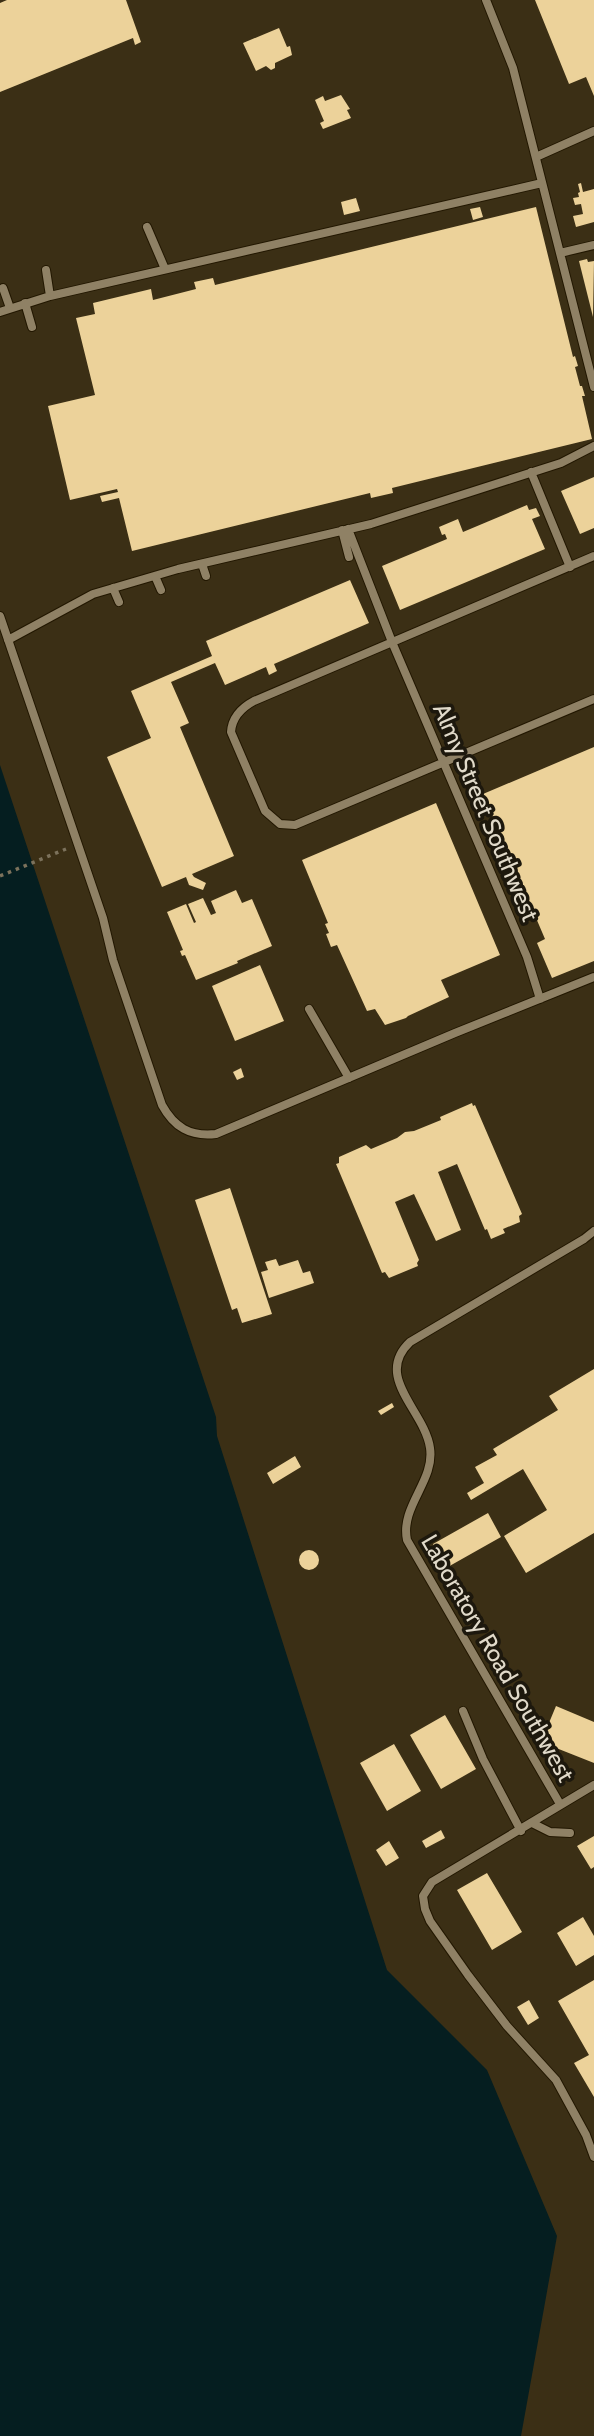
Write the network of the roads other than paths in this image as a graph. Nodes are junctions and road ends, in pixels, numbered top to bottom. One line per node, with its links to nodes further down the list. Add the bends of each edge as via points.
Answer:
1 (486, 0): 3 (lane, via 513,68)
2 (594, 131): 3 (lane)
3 (536, 157): 4 (lane)
4 (542, 183): 7 (lane); 8 (lane)
5 (147, 227): 8 (lane)
6 (594, 245): 7 (lane)
7 (560, 253): 16 (lane)
8 (165, 269): 11 (lane)
9 (46, 270): 11 (lane)
10 (3, 288): 13 (lane)
11 (50, 296): 12 (lane)
12 (25, 303): 13 (lane); 15 (lane)
13 (10, 307): 14 (lane)
14 (0, 312)
15 (32, 327)
16 (594, 387)
17 (594, 446): 18 (lane)
18 (531, 472): 19 (lane); 23 (lane)
19 (345, 530): 21 (lane); 22 (lane); 31 (lane, Almy Street Southwest)
20 (594, 556): 23 (lane)
21 (349, 557)
22 (202, 564): 24 (lane); 25 (lane)
23 (570, 566): 31 (lane)
24 (155, 576): 26 (lane); 27 (lane)
25 (206, 576)
26 (113, 588): 28 (lane); 30 (lane)
27 (161, 590)
28 (119, 602)
29 (0, 616): 30 (lane)
30 (8, 640): 37 (lane, via 168,1116 189,1132 216,1134 300,1103)
31 (392, 642): 33 (lane, Almy Street Southwest); 33 (lane, via 242,708 231,732 262,806 274,820 295,825)
32 (594, 699): 33 (lane)
33 (445, 762): 35 (lane, Almy Street Southwest, via 527,957)
34 (594, 977): 35 (lane)
35 (540, 999): 37 (lane)
36 (310, 1009): 37 (lane)
37 (349, 1078)
38 (594, 1231): 41 (lane, Laboratory Road Southwest, via 410,1342 397,1363 397,1377 431,1450 407,1519 408,1540)
39 (463, 1711): 43 (lane)
40 (594, 1785): 41 (lane)
41 (559, 1804): 42 (lane)
42 (532, 1822): 43 (lane); 44 (lane, via 550,1832)
43 (520, 1830): 45 (lane, via 432,1882 423,1896 425,1909 468,1975 556,2080)
44 (570, 1833)
45 (590, 2133): 46 (lane)
46 (594, 2157)

